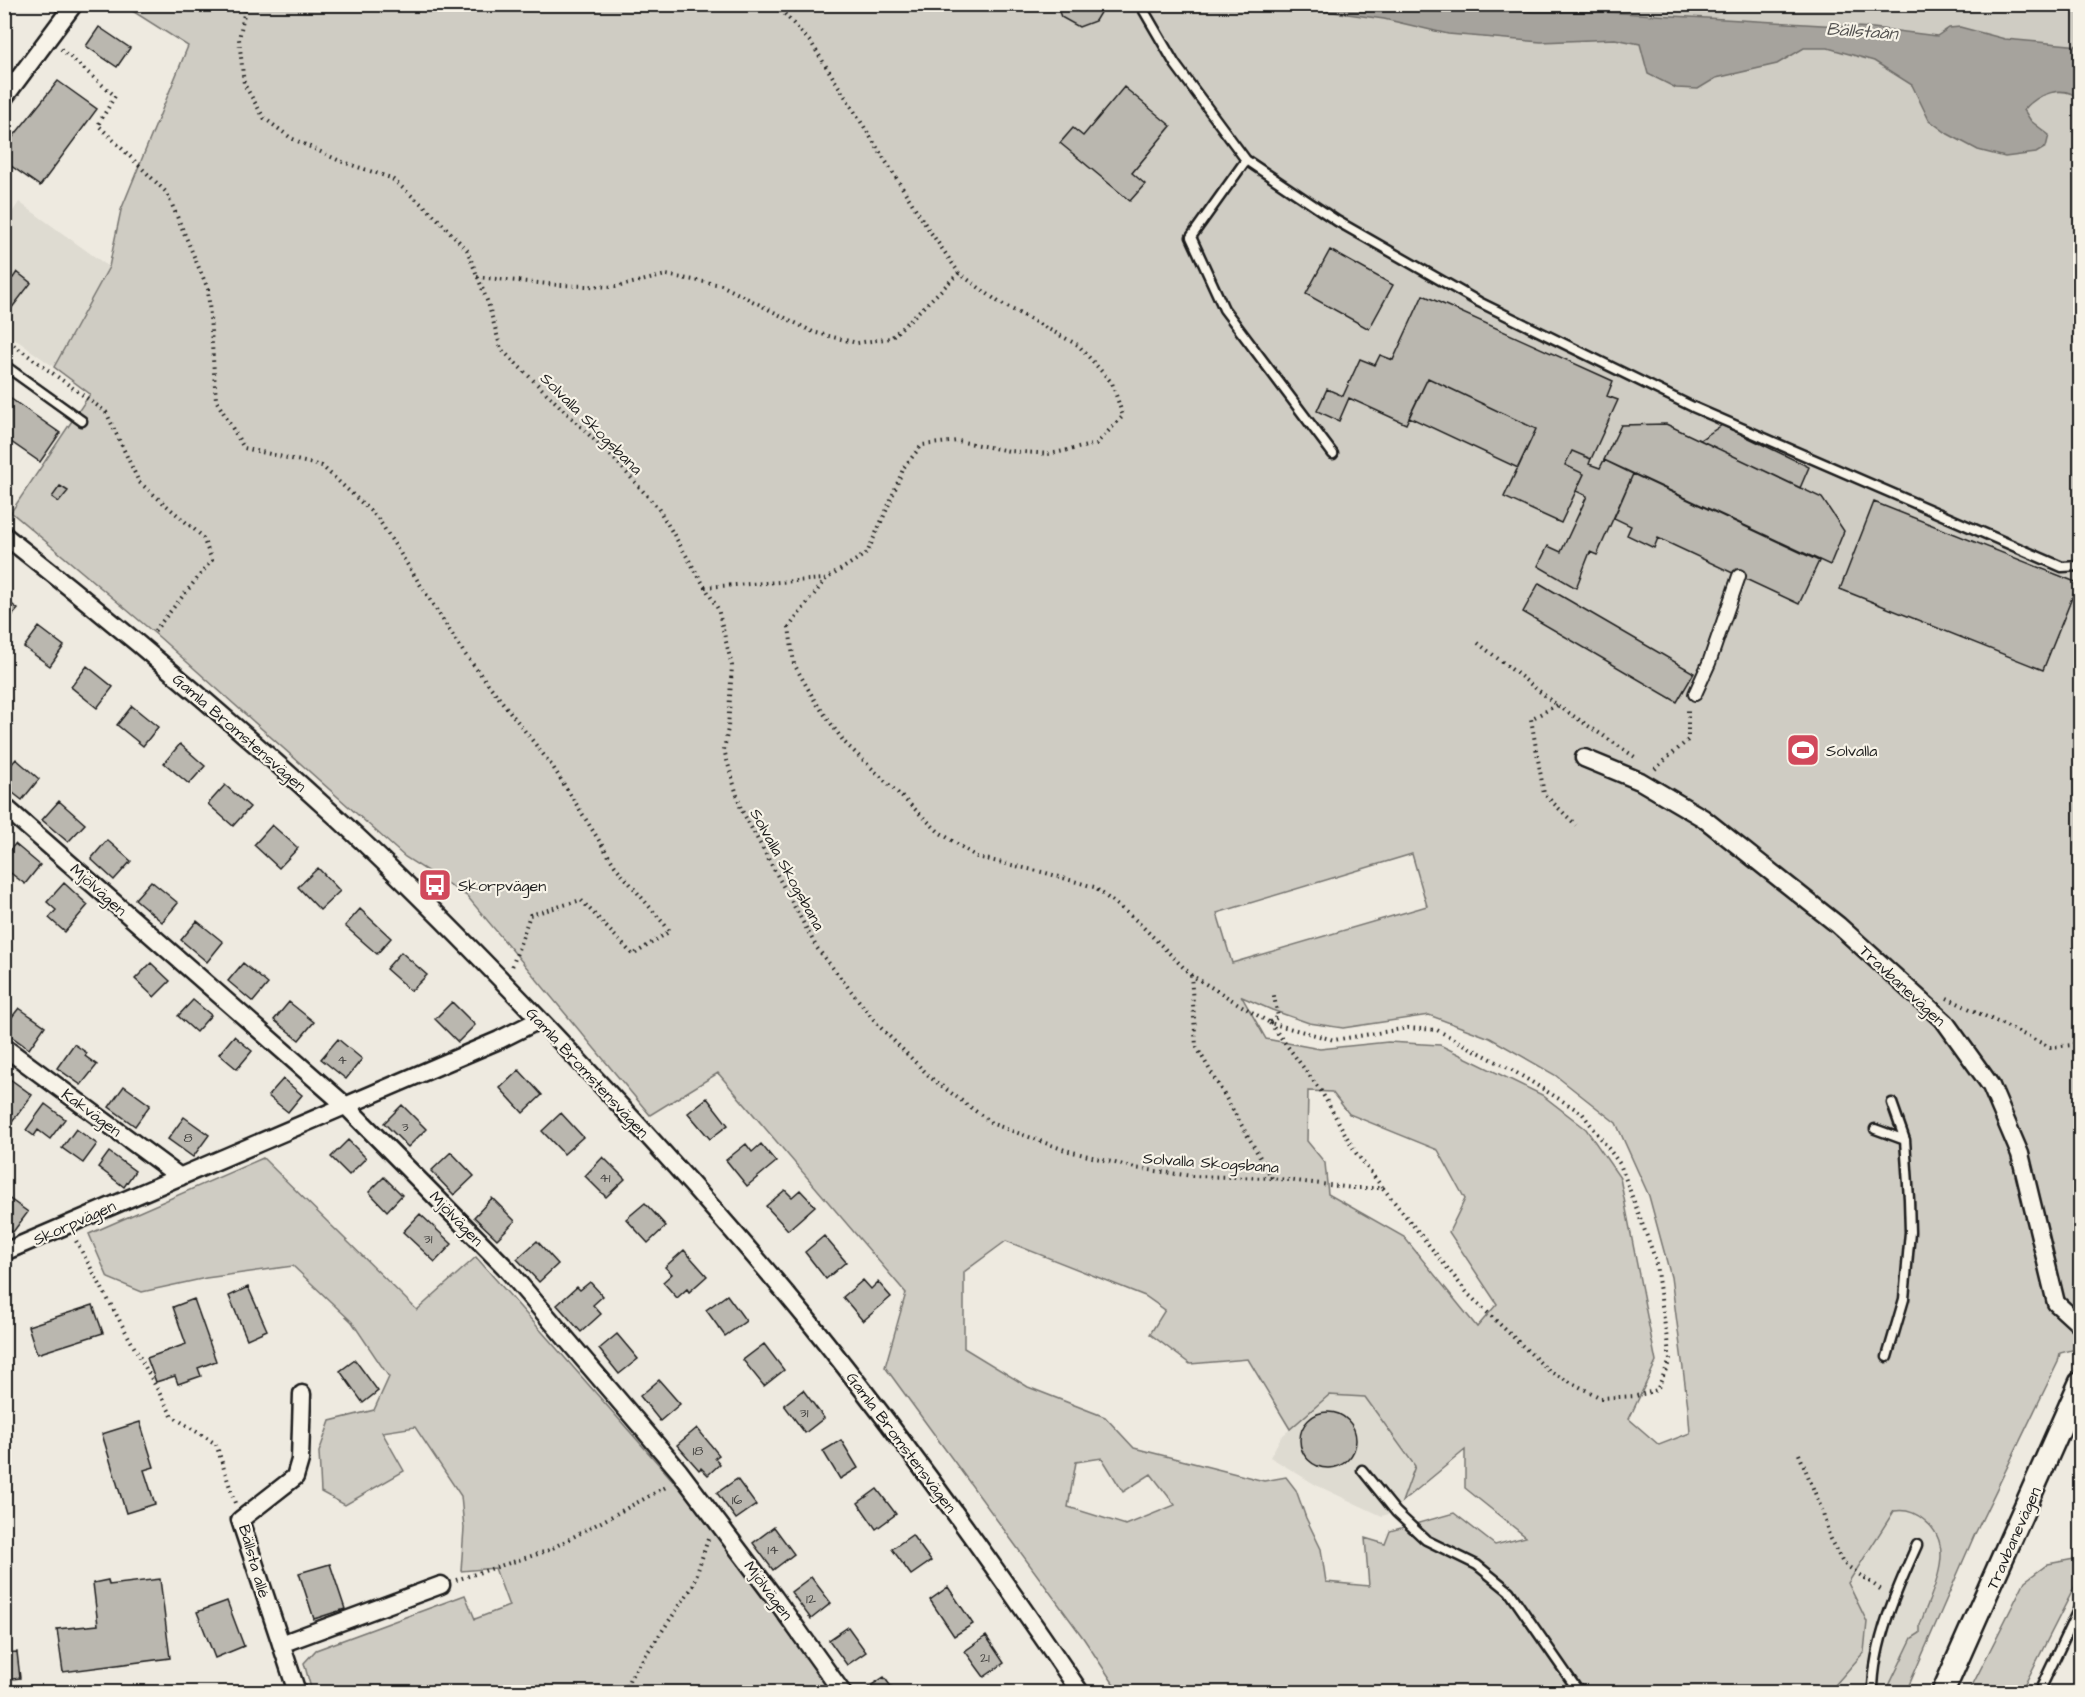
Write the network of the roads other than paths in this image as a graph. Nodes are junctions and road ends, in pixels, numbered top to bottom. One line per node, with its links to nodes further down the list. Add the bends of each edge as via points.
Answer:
1 (74, 4): 3 (street)
2 (1140, 4): 4 (lane, via 1175,64)
3 (4, 98)
4 (1246, 160): 7 (lane, via 1191,237 1224,309); 9 (lane, via 1337,221 1479,302 1693,407 2062,567)
5 (4, 365): 6 (lane)
6 (82, 421)
7 (1333, 454)
8 (4, 535): 14 (street, Gamla Bromstensvägen, via 142,646 343,823 399,875)
9 (2080, 566)
10 (1739, 576): 11 (street)
11 (1695, 694)
12 (1584, 758): 22 (street, Travbanevägen, via 1640,782 1703,818 1838,925 1945,1022 1991,1086 2020,1154 2056,1304)
13 (4, 806): 17 (street, Mjölvägen)
14 (539, 1020): 17 (street, Skorpvägen); 33 (street, Gamla Bromstensvägen, via 676,1167 807,1320 956,1512)
15 (4, 1047): 20 (street, Kakvägen)
16 (1892, 1103): 19 (lane)
17 (346, 1106): 20 (street, Skorpvägen); 32 (street, Mjölvägen, via 505,1267 684,1478)
18 (1875, 1129): 19 (lane)
19 (1905, 1140): 23 (lane, via 1908,1262 1904,1299)
20 (180, 1177): 21 (street, Skorpvägen)
21 (4, 1252)
22 (2080, 1325)
23 (1887, 1357)
24 (2080, 1383): 36 (street, Travbanevägen)
25 (302, 1394): 30 (street, Bällsta allé, via 300,1460 295,1477 240,1520)
26 (1362, 1470): 34 (lane, via 1396,1512 1426,1540 1478,1565 1509,1591)
27 (1917, 1545): 35 (lane, via 1893,1598 1873,1675)
28 (441, 1585): 30 (street)
29 (2080, 1606): 37 (lane)
30 (281, 1644): 31 (street, Bällsta allé)
31 (297, 1692)
32 (842, 1692)
33 (1080, 1692)
34 (1579, 1692)
35 (1873, 1692)
36 (1943, 1692)
37 (2039, 1692)

